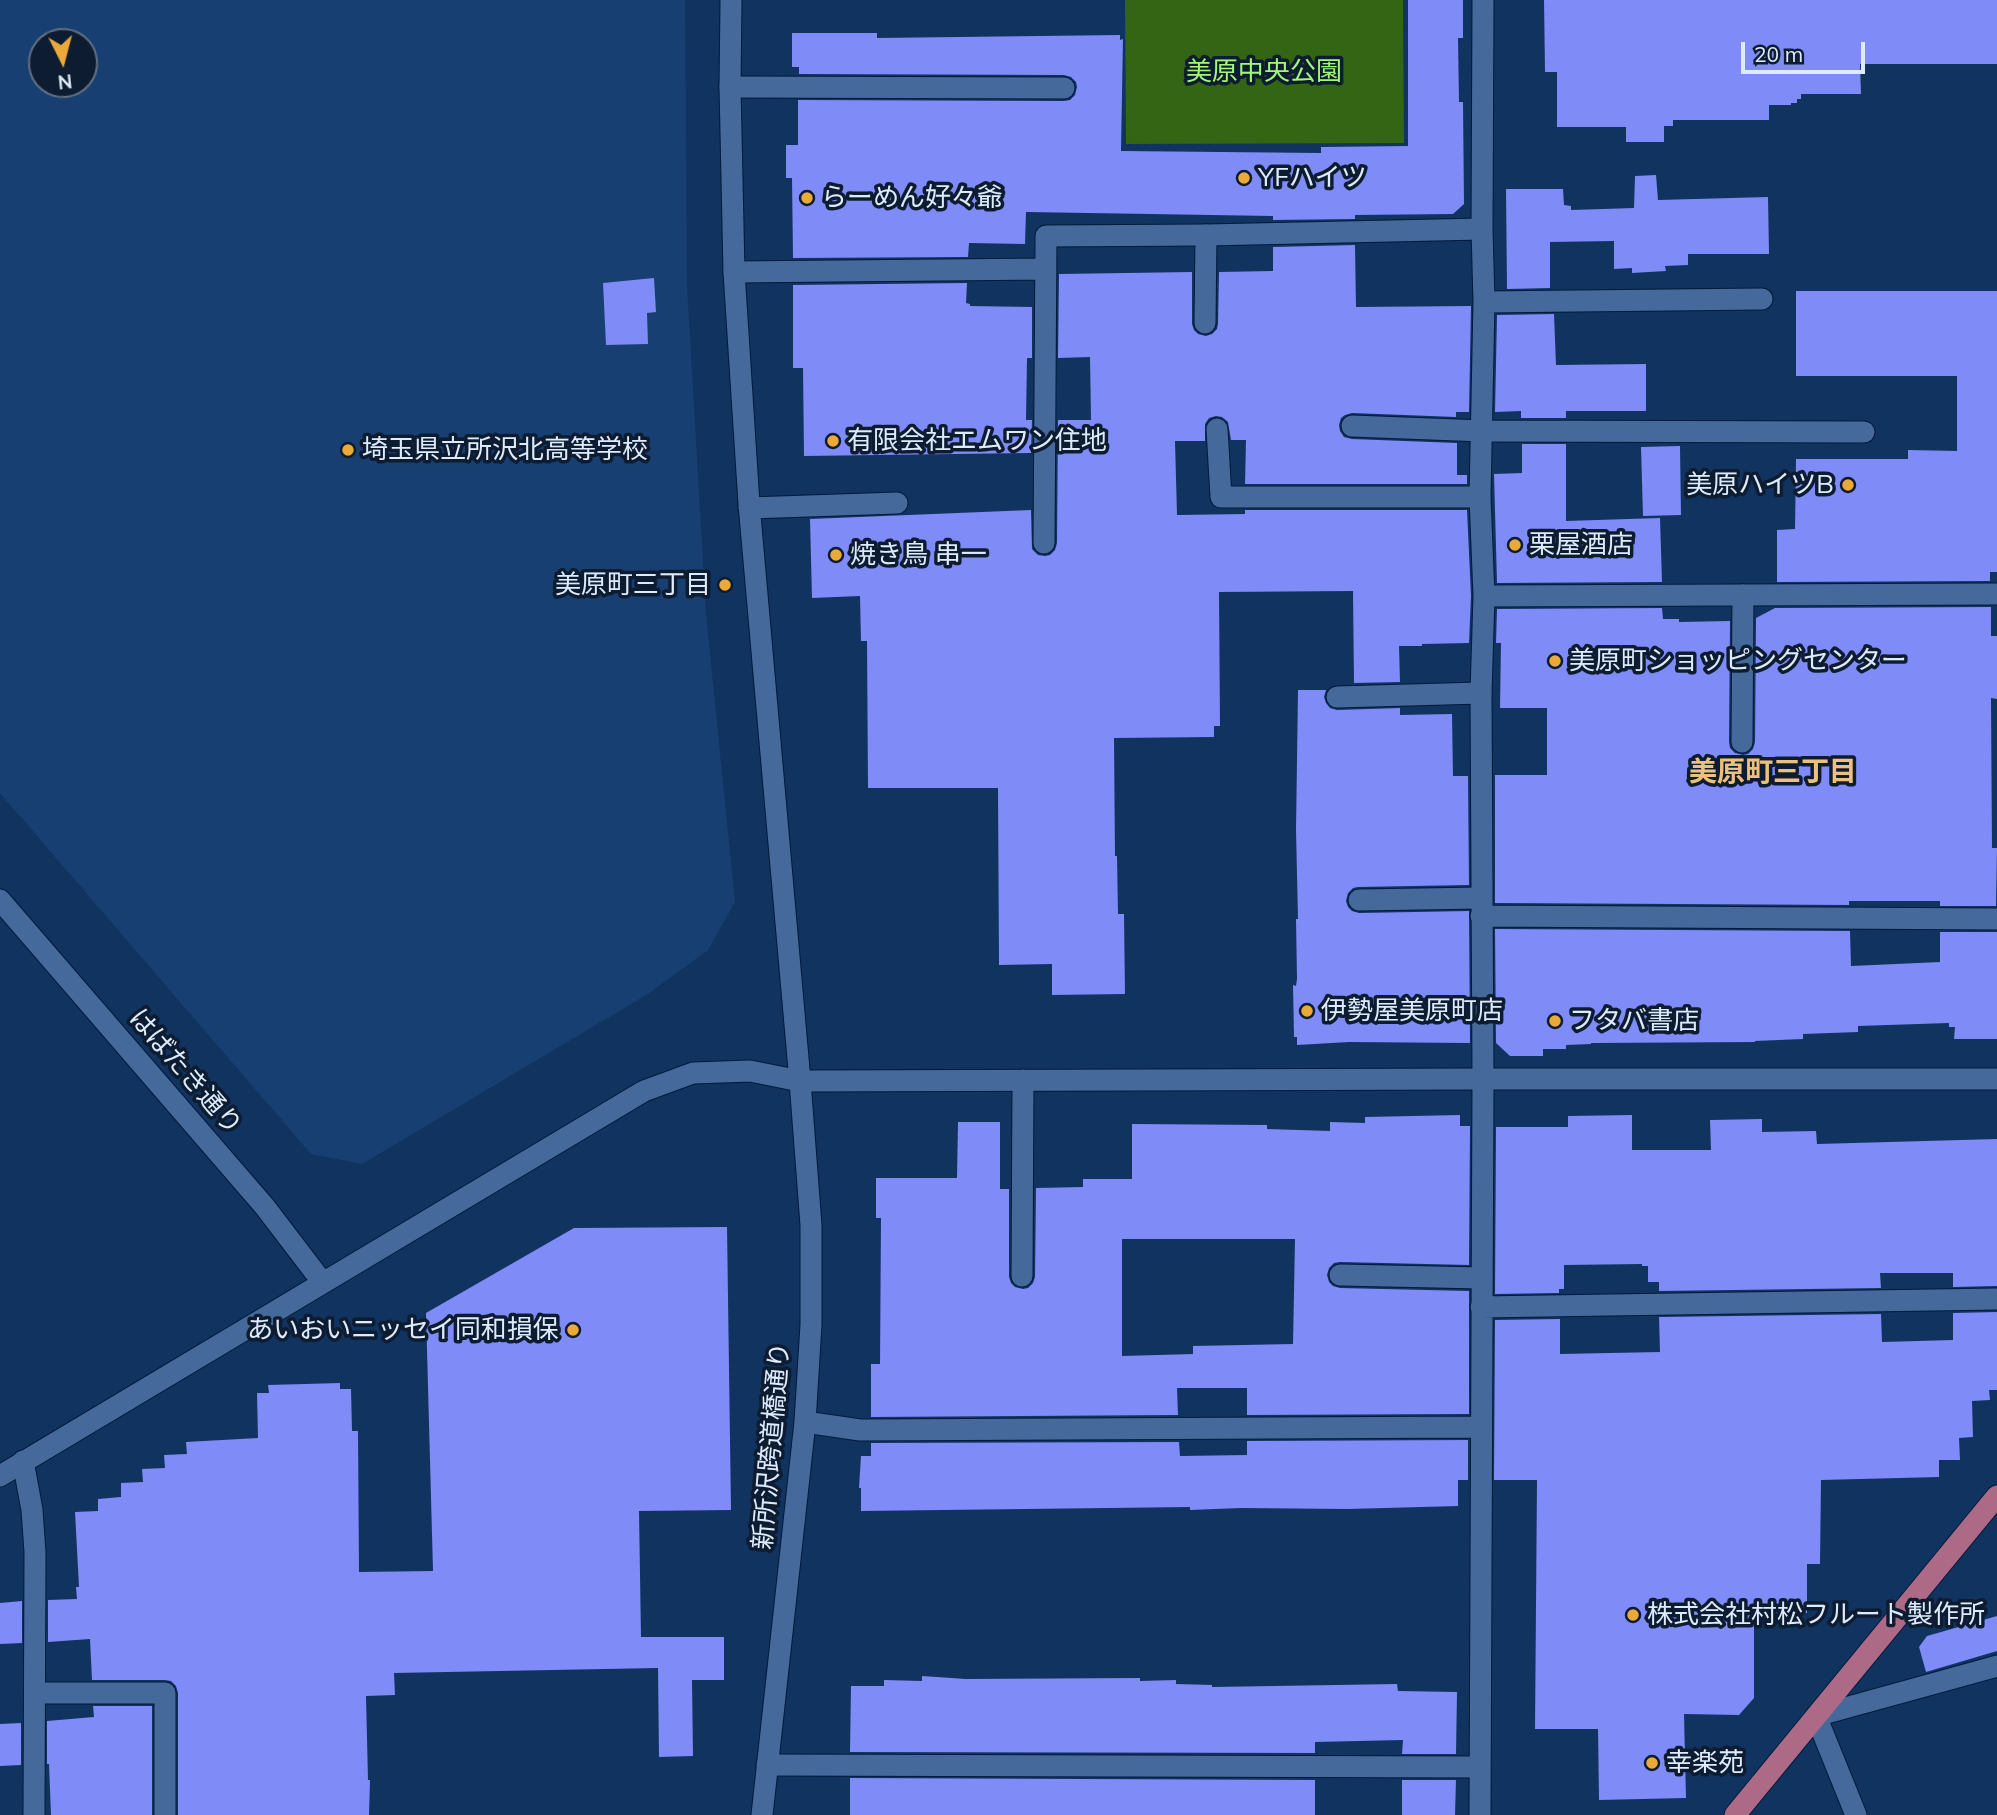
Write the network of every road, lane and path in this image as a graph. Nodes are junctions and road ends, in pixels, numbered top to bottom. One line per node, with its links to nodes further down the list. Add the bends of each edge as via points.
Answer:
1 (731, 0): 3 (street, 新所沢跨道橋通り)
2 (1483, 0): 5 (street)
3 (730, 87): 4 (street); 8 (street, 新所沢跨道橋通り)
4 (1064, 88)
5 (1482, 229): 6 (street); 10 (street)
6 (1206, 235): 7 (street, via 1046,236); 11 (street)
7 (1046, 269): 8 (street); 19 (street)
8 (734, 272): 18 (street, 新所沢跨道橋通り)
9 (1762, 299): 10 (street)
10 (1484, 302): 14 (street)
11 (1205, 323)
12 (1352, 426): 14 (street)
13 (1217, 429): 16 (street, via 1221,498)
14 (1483, 431): 15 (street); 16 (street)
15 (1864, 432)
16 (1480, 496): 22 (street)
17 (897, 503): 18 (street)
18 (749, 508): 33 (street, 新所沢跨道橋通り)
19 (1044, 543)
20 (1997, 594): 21 (street)
21 (1742, 595): 22 (street); 25 (street)
22 (1484, 596): 23 (street)
23 (1481, 693): 24 (street); 28 (street)
24 (1337, 697)
25 (1742, 742)
26 (0, 900): 37 (street, はばたき通り, via 265,1207)
27 (1359, 900): 28 (street)
28 (1481, 907): 29 (street); 30 (street)
29 (1997, 919)
30 (1483, 1079): 31 (street); 32 (street); 36 (street)
31 (1997, 1079)
32 (1023, 1080): 33 (street); 35 (street)
33 (800, 1081): 37 (street, via 750,1071 693,1073 645,1091); 40 (street, 新所沢跨道橋通り, via 811,1225)
34 (1340, 1275): 36 (street)
35 (1022, 1276)
36 (1482, 1278): 39 (street)
37 (323, 1283): 42 (street)
38 (1997, 1299): 39 (street)
39 (1482, 1307): 41 (street)
40 (805, 1422): 41 (street, via 860,1430); 48 (street, 新所沢跨道橋通り)
41 (1480, 1427): 49 (street)
42 (23, 1461): 43 (street); 46 (street, via 35,1552)
43 (0, 1475)
44 (1997, 1496): 47 (main road)
45 (1997, 1666): 47 (street)
46 (35, 1693): 50 (street); 51 (street, via 165,1692)
47 (1816, 1716): 54 (main road); 55 (street)
48 (767, 1765): 49 (street); 52 (street, 新所沢跨道橋通り)
49 (1480, 1767): 53 (street)
50 (34, 1815)
51 (165, 1815)
52 (762, 1815)
53 (1480, 1815)
54 (1735, 1815)
55 (1856, 1815)

